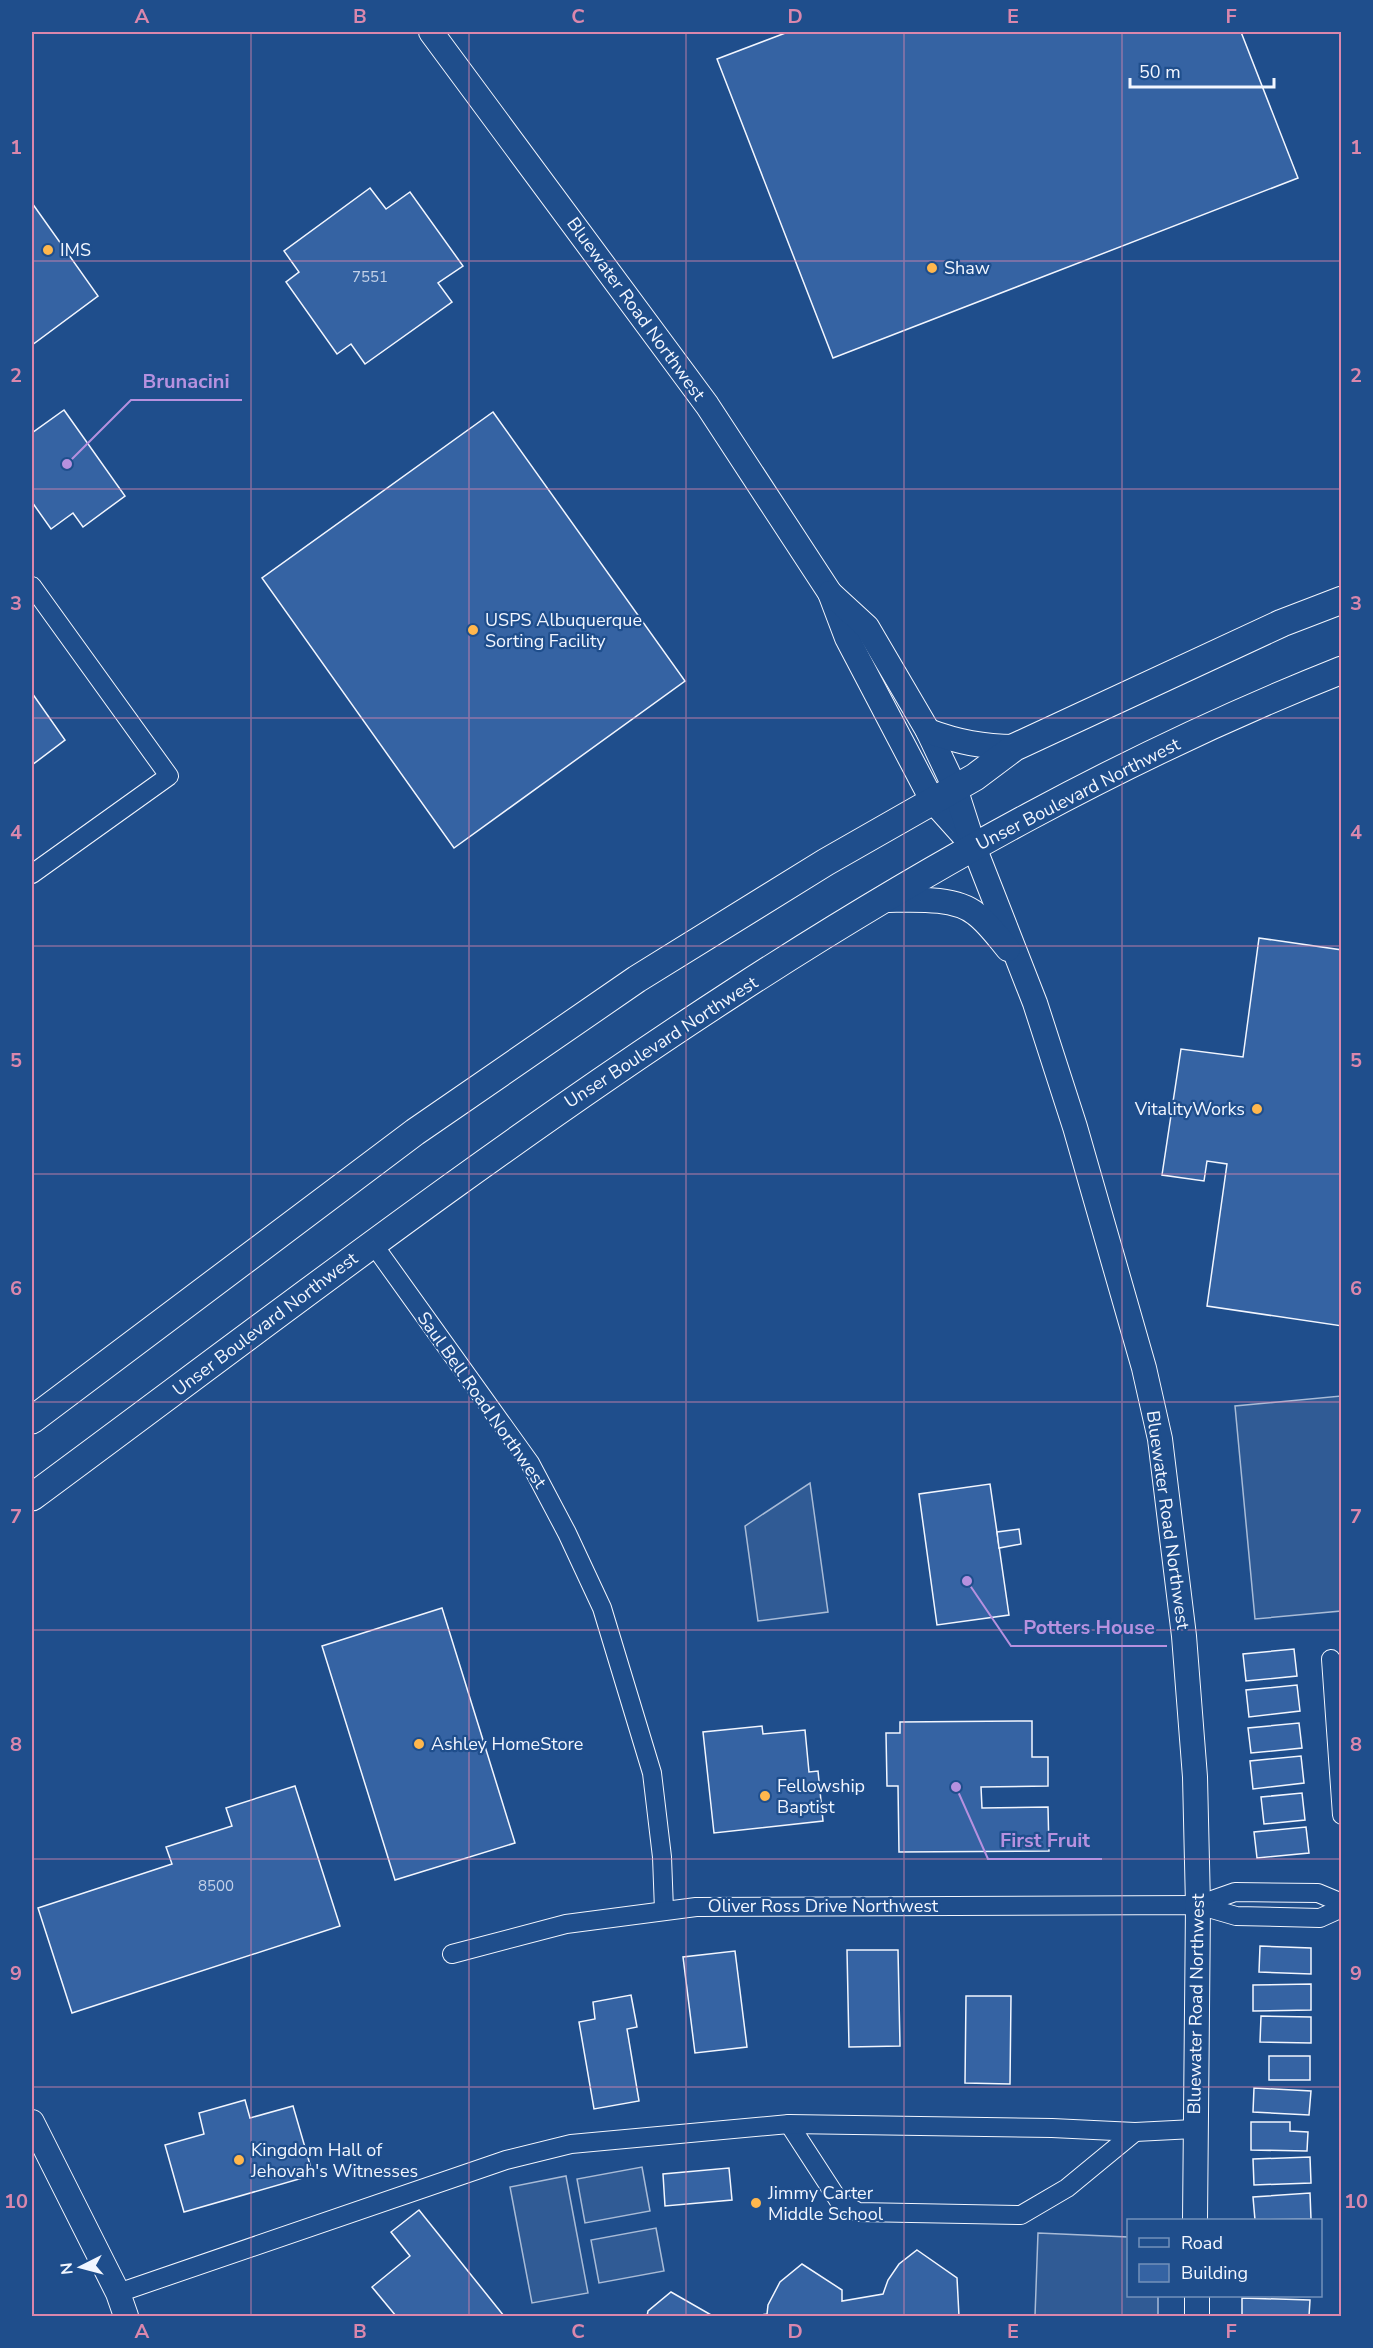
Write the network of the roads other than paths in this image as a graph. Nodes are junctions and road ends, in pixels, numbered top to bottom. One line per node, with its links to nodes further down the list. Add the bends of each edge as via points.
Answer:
1 (431, 32): 3 (street, Bluewater Road Northwest, via 707,405)
2 (32, 586): 10 (street, via 169,776)
3 (830, 593): 6 (street, Bluewater Road Northwest, via 867,627); 8 (street, Bluewater Road Northwest, via 847,638)
4 (1341, 600): 7 (main road, via 1282,623)
5 (1341, 670): 9 (main road, Unser Boulevard Northwest, via 1206,728)
6 (928, 731): 7 (street, via 963,744); 8 (street, Bluewater Road Northwest)
7 (1014, 747): 8 (main road)
8 (944, 794): 9 (street, Bluewater Road Northwest); 14 (main road, via 637,979 415,1132)
9 (974, 847): 11 (main road, Unser Boulevard Northwest); 12 (street, Bluewater Road Northwest)
10 (32, 874)
11 (884, 900): 12 (street, via 924,899 975,913); 13 (main road, Unser Boulevard Northwest, via 671,1032)
12 (1017, 959): 20 (street, Bluewater Road Northwest, via 1075,1127 1160,1439 1184,1636 1195,1777)
13 (373, 1244): 15 (main road, Unser Boulevard Northwest); 22 (street, Saul Bell Road Northwest, via 530,1464 602,1608 652,1773)
14 (32, 1420)
15 (32, 1497)
16 (1331, 1659): 17 (street)
17 (1339, 1745): 18 (street)
18 (1341, 1815)
19 (1341, 1903): 20 (street, via 1318,1893 1235,1892)
20 (1198, 1905): 21 (street, via 1236,1916 1320,1918); 22 (street, Oliver Ross Drive Northwest, via 696,1906); 25 (street, Bluewater Road Northwest)
21 (1341, 1908)
22 (664, 1910): 23 (street, Oliver Ross Drive Northwest, via 566,1924)
23 (452, 1954)
24 (789, 2124): 26 (street, via 1052,2127); 26 (street, via 839,2201 858,2212 1021,2215 1066,2188); 29 (street, via 571,2145 515,2158)
25 (1194, 2129): 26 (street); 28 (street, Bluewater Road Northwest)
26 (1135, 2132)
27 (34, 2134): 29 (street)
28 (1195, 2219)
29 (118, 2293): 31 (street)
30 (1197, 2297): 32 (street)
31 (126, 2316)
32 (1197, 2316)

